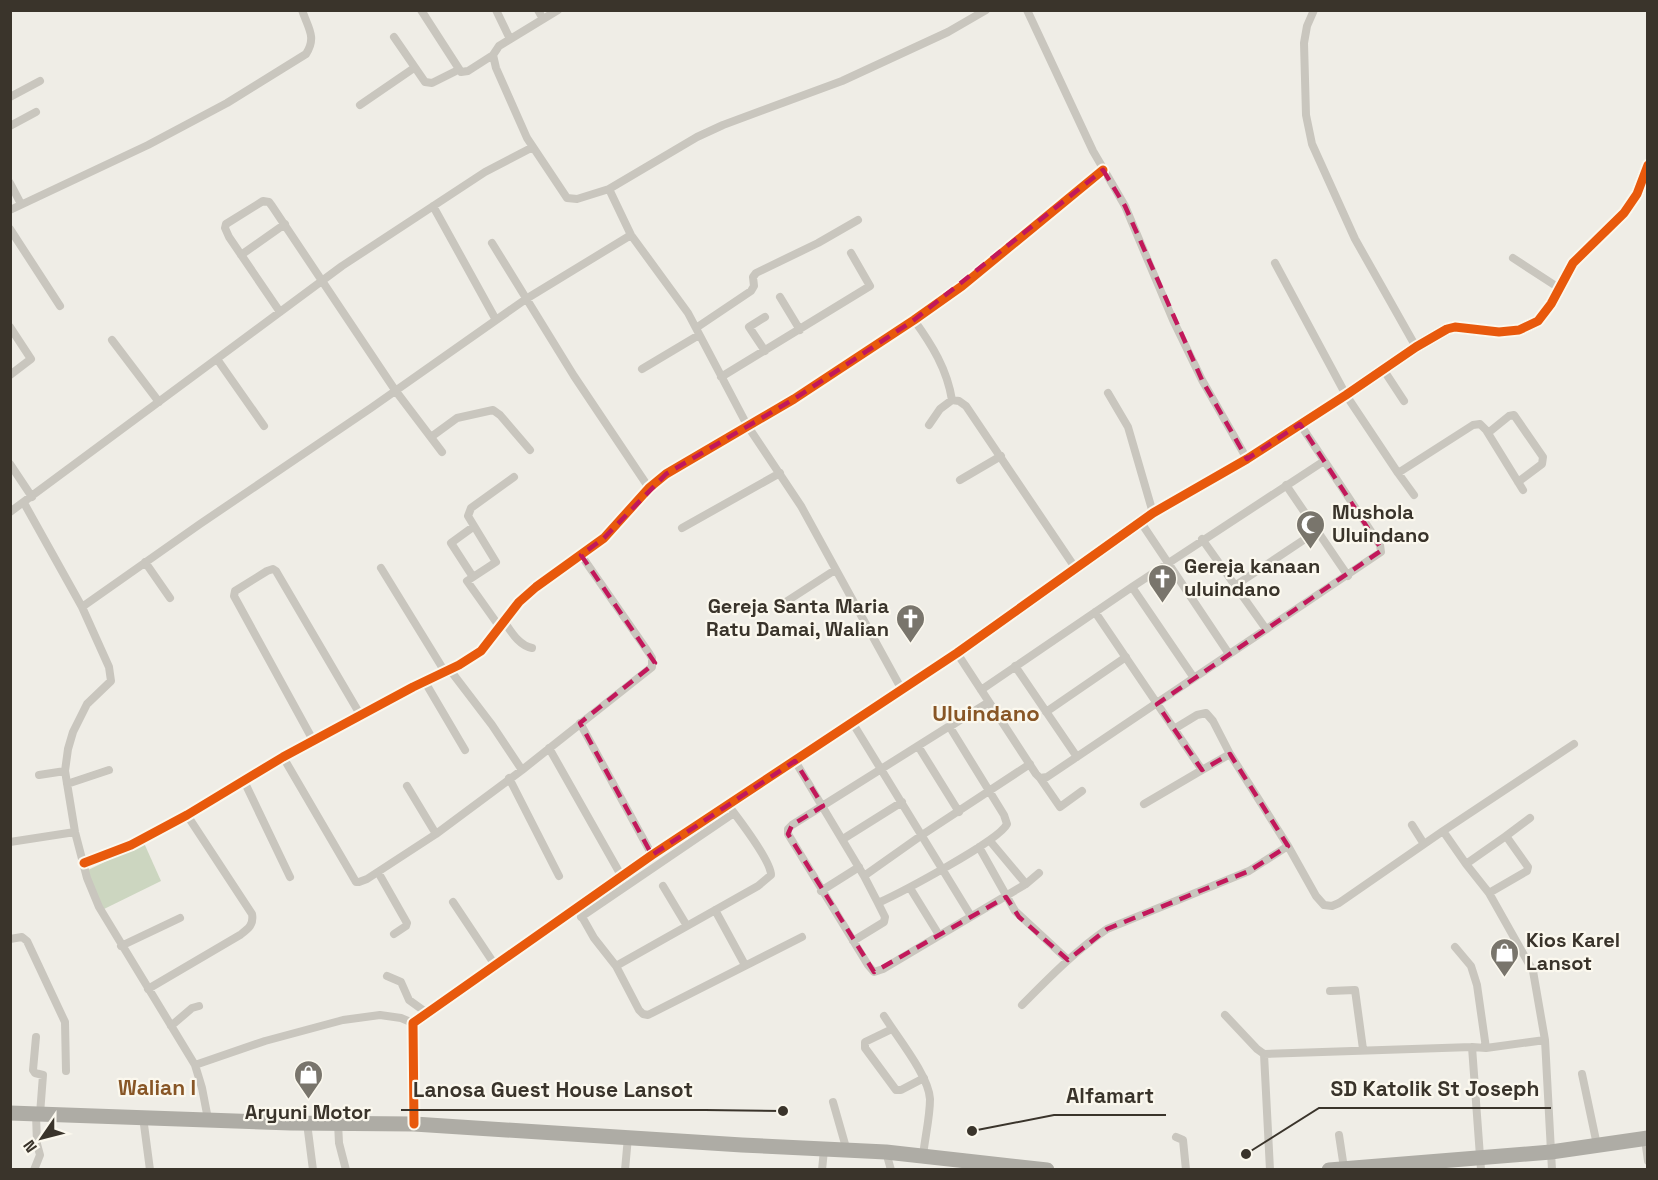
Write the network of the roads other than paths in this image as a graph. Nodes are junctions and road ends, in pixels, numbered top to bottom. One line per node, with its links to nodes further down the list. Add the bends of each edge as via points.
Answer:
1 (302, 10): 25 (street, via 312,37 306,54 227,103 148,145)
2 (421, 10): 14 (street)
3 (496, 10): 11 (street)
4 (538, 10): 9 (street)
5 (558, 10): 9 (street)
6 (986, 10): 24 (street, via 842,81 697,137)
7 (1027, 10): 22 (street)
8 (1314, 10): 50 (street, via 1304,44 1306,115 1312,144 1355,239)
9 (543, 19): 11 (street)
10 (394, 37): 13 (street)
11 (510, 39): 12 (street)
12 (493, 54): 14 (street, via 468,71); 20 (street)
13 (414, 68): 14 (street, via 428,83); 17 (street)
14 (458, 70)
15 (40, 81): 16 (street)
16 (10, 97)
17 (360, 105)
18 (36, 112): 19 (street)
19 (10, 126)
20 (532, 147): 24 (street, via 567,198 577,199); 26 (street)
21 (1647, 165): 38 (street, via 1637,194 1624,213 1573,263)
22 (1103, 170): 45 (street); 72 (street, via 1125,206 1202,380)
23 (10, 183): 25 (street)
24 (609, 189): 31 (street)
25 (21, 204): 27 (street)
26 (433, 206): 37 (street); 44 (street)
27 (10, 210)
28 (858, 220): 48 (street, via 756,273 751,291)
29 (285, 224): 34 (street); 34 (street, via 269,202 263,201 226,224 226,232); 37 (street)
30 (10, 229): 41 (street)
31 (631, 235): 40 (street); 48 (street)
32 (492, 243): 40 (street)
33 (851, 253): 47 (street, via 870,286)
34 (241, 255): 42 (street)
35 (1514, 258): 38 (street)
36 (1275, 263): 59 (street)
37 (323, 280): 42 (street); 57 (street)
38 (1558, 288): 50 (street, via 1542,316 1519,330 1455,327)
39 (780, 297): 47 (street)
40 (526, 299): 44 (street); 81 (street)
41 (60, 306)
42 (280, 312): 52 (street)
43 (765, 317): 51 (street, via 749,327)
44 (496, 320): 57 (street)
45 (915, 320): 60 (street, via 934,348); 64 (street, via 795,399)
46 (10, 327): 55 (street, via 31,359)
47 (800, 330): 51 (street)
48 (698, 332): 53 (street); 56 (street)
49 (112, 340): 62 (street)
50 (1416, 347): 54 (street)
51 (765, 351): 56 (street)
52 (217, 359): 62 (street); 66 (street)
53 (642, 369)
54 (1383, 369): 59 (street); 61 (street)
55 (10, 375)
56 (721, 377): 64 (street)
57 (395, 390): 68 (street); 94 (street)
58 (1108, 393): 87 (street, via 1128,427)
59 (1346, 395): 63 (street); 75 (street)
60 (952, 400): 65 (street); 71 (street, via 966,406)
61 (1404, 400)
62 (159, 402): 84 (street)
63 (1300, 424): 72 (street); 73 (street)
64 (747, 425): 76 (street); 81 (street)
65 (928, 425)
66 (264, 426)
67 (1488, 433): 75 (street, via 1480,424 1473,425); 79 (street); 79 (street, via 1514,415 1543,457 1542,464)
68 (431, 437): 69 (street, via 457,418 493,410); 70 (street)
69 (530, 450)
70 (442, 452)
71 (1001, 456): 78 (street); 97 (street)
72 (1247, 459): 87 (street)
73 (1324, 461): 80 (street); 99 (street, via 1382,548)
74 (10, 464): 84 (street)
75 (1398, 472): 83 (street)
76 (780, 474): 90 (street); 98 (street)
77 (514, 477): 89 (street, via 471,508 468,516)
78 (960, 480)
79 (1518, 482): 82 (street)
80 (1287, 485): 91 (street); 92 (street)
81 (649, 488): 93 (street, via 615,528)
82 (1523, 490)
83 (1414, 495)
84 (32, 497): 85 (street)
85 (24, 503): 86 (street); 105 (street)
86 (10, 512)
87 (1153, 513): 88 (street)
88 (1140, 521): 95 (street); 97 (street)
89 (473, 527): 100 (street, via 451,543); 100 (street, via 496,562)
90 (682, 528)
91 (1317, 531): 99 (street); 101 (street)
92 (1202, 539): 95 (street); 101 (street)
93 (580, 555): 107 (street, via 536,586); 124 (street, via 653,663 648,672)
94 (145, 562): 103 (street); 105 (street)
95 (1167, 563): 102 (street); 111 (street)
96 (381, 568): 114 (street)
97 (1076, 569): 110 (street)
98 (835, 570): 104 (street); 117 (street)
99 (1348, 576): 108 (street)
100 (473, 577): 107 (street, via 468,583)
101 (1236, 585): 108 (street)
102 (1132, 587): 106 (street); 115 (street)
103 (170, 598)
104 (781, 605)
105 (82, 607): 141 (street, via 109,667 111,681 82,712 70,741)
106 (1095, 612): 112 (street); 113 (street)
107 (501, 623): 109 (street); 114 (street, via 481,651)
108 (1266, 629): 111 (street)
109 (532, 648)
110 (957, 653): 117 (street); 118 (street)
111 (1229, 654): 115 (street)
112 (1126, 657): 120 (street); 121 (street)
113 (1015, 666): 118 (street); 121 (street)
114 (448, 671): 116 (street); 139 (street)
115 (1194, 678): 120 (street)
116 (425, 682): 122 (street); 131 (street)
117 (902, 690): 123 (street)
118 (981, 690): 119 (street)
119 (989, 702): 125 (street); 136 (street)
120 (1157, 704): 126 (street); 134 (street)
121 (1046, 712): 134 (street)
122 (361, 716): 127 (street); 127 (street, via 276,571 267,571 235,591 234,596)
123 (852, 722): 135 (street); 137 (street)
124 (580, 723): 130 (street); 169 (street)
125 (949, 727): 129 (street); 149 (street)
126 (1174, 729): 132 (street, via 1206,713); 140 (street)
127 (314, 742): 133 (street)
128 (1574, 744): 158 (street)
129 (918, 746): 137 (street); 154 (street)
130 (549, 748): 139 (street); 177 (street)
131 (465, 750)
132 (1230, 754): 140 (street); 167 (street)
133 (283, 757): 145 (street); 174 (street, via 353,879 362,882)
134 (1077, 757): 144 (street)
135 (795, 762): 152 (street); 153 (street)
136 (1030, 765): 144 (street); 149 (street)
137 (881, 769): 150 (street); 152 (street)
138 (109, 770): 146 (street)
139 (522, 770): 143 (street)
140 (1202, 770): 151 (street)
141 (65, 771): 142 (street); 146 (street)
142 (39, 775)
143 (509, 778): 160 (street); 176 (street)
144 (1040, 778): 148 (street, via 1060,807)
145 (244, 781): 155 (street); 179 (street)
146 (67, 784): 159 (street)
147 (407, 786): 160 (street)
148 (1082, 791)
149 (989, 793): 154 (street); 164 (street, via 1007,824)
150 (902, 802): 161 (street); 163 (street)
151 (1144, 804)
152 (823, 806): 163 (street); 183 (street, via 787,831)
153 (731, 809): 169 (street); 188 (street, via 765,858 771,875); 189 (street)
154 (959, 812): 161 (street)
155 (187, 815): 170 (street, via 131,845); 205 (street, via 253,920 240,935)
156 (1530, 818): 162 (street)
157 (1412, 825): 166 (street)
158 (1443, 831): 166 (street); 171 (street)
159 (75, 832): 165 (street); 170 (street)
160 (436, 834): 174 (street)
161 (922, 835): 173 (street); 178 (street)
162 (1506, 836): 171 (street); 184 (street, via 1527,869)
163 (843, 839): 172 (street)
164 (990, 841): 168 (street); 180 (street)
165 (10, 842)
166 (1424, 844): 167 (street, via 1339,903 1327,906 1316,896)
167 (1288, 846): 200 (street, via 1249,871 1107,929)
168 (979, 847): 173 (street); 185 (street)
169 (652, 855): 177 (street)
170 (84, 863): 198 (street, via 95,900)
171 (1466, 864): 184 (street)
172 (859, 867): 178 (street); 183 (street)
173 (943, 868): 182 (street); 190 (street)
174 (378, 872): 193 (street, via 407,923)
175 (1039, 873): 180 (street)
176 (559, 876)
177 (622, 876): 189 (street)
178 (864, 876): 187 (street)
179 (290, 877)
180 (1026, 884): 185 (street)
181 (663, 886): 192 (street)
182 (910, 888): 187 (street); 194 (street)
183 (821, 891): 197 (street)
184 (1489, 893): 216 (street, via 1533,971)
185 (1008, 896): 190 (street); 200 (street, via 1019,916)
186 (453, 902): 201 (street)
187 (878, 903): 197 (street, via 884,922)
188 (715, 910): 192 (street); 202 (street)
189 (579, 913): 201 (street); 203 (street)
190 (971, 916): 194 (street)
191 (180, 918): 198 (street)
192 (687, 926): 203 (street)
193 (394, 934)
194 (939, 935): 197 (street, via 878,972 871,970)
195 (802, 937): 202 (street)
196 (10, 939): 222 (street, via 27,941 60,1008 65,1022)
197 (853, 941)
198 (121, 946): 205 (street)
199 (1455, 947): 218 (street, via 1471,966 1477,985)
200 (1068, 960): 207 (street)
201 (495, 965): 209 (street)
202 (745, 965): 203 (street, via 648,1015 639,1010)
203 (616, 966)
204 (387, 976): 209 (street, via 401,982 409,1000)
205 (148, 989): 213 (street)
206 (1330, 991): 219 (street, via 1356,990)
207 (1022, 1005)
208 (199, 1006): 213 (street)
209 (427, 1013): 212 (street)
210 (1225, 1015): 220 (street)
211 (884, 1016): 214 (street)
212 (413, 1023): 221 (street, via 380,1016 343,1020); 232 (street)
213 (171, 1026): 221 (street)
214 (892, 1029): 224 (street); 224 (street, via 865,1042 865,1048 896,1090)
215 (36, 1037): 227 (street, via 33,1070 43,1075)
216 (1545, 1040): 218 (street); 241 (street)
217 (1472, 1047): 218 (street); 219 (street); 244 (street)
218 (1486, 1048)
219 (1363, 1049): 220 (street)
220 (1264, 1053): 257 (street)
221 (195, 1065): 229 (street)
222 (66, 1071)
223 (1582, 1074): 237 (street)
224 (924, 1078): 242 (street, via 930,1101)
225 (833, 1102): 239 (street)
226 (10, 1113): 227 (highway)
227 (38, 1114): 228 (highway); 248 (street, via 40,1155)
228 (143, 1117): 229 (highway); 249 (street)
229 (208, 1119): 230 (highway)
230 (307, 1123): 231 (highway); 250 (street)
231 (338, 1123): 232 (highway); 251 (street)
232 (414, 1124): 234 (highway)
233 (1339, 1135): 247 (street)
234 (628, 1137): 238 (highway); 252 (street)
235 (1176, 1137): 256 (street, via 1183,1140)
236 (1646, 1139): 237 (highway); 243 (street)
237 (1597, 1145): 241 (highway)
238 (824, 1150): 239 (highway); 253 (street)
239 (847, 1151): 240 (highway)
240 (886, 1152): 242 (highway); 254 (street)
241 (1551, 1152): 244 (highway); 258 (street)
242 (923, 1156): 245 (highway)
243 (1647, 1161)
244 (1480, 1164): 246 (highway)
245 (999, 1166): 255 (highway)
246 (1408, 1166): 247 (highway)
247 (1338, 1169)
248 (34, 1170)
249 (150, 1170)
250 (314, 1170)
251 (346, 1170)
252 (625, 1170)
253 (822, 1170)
254 (891, 1170)
255 (1047, 1170)
256 (1186, 1170)
257 (1270, 1170)
258 (1552, 1170)

